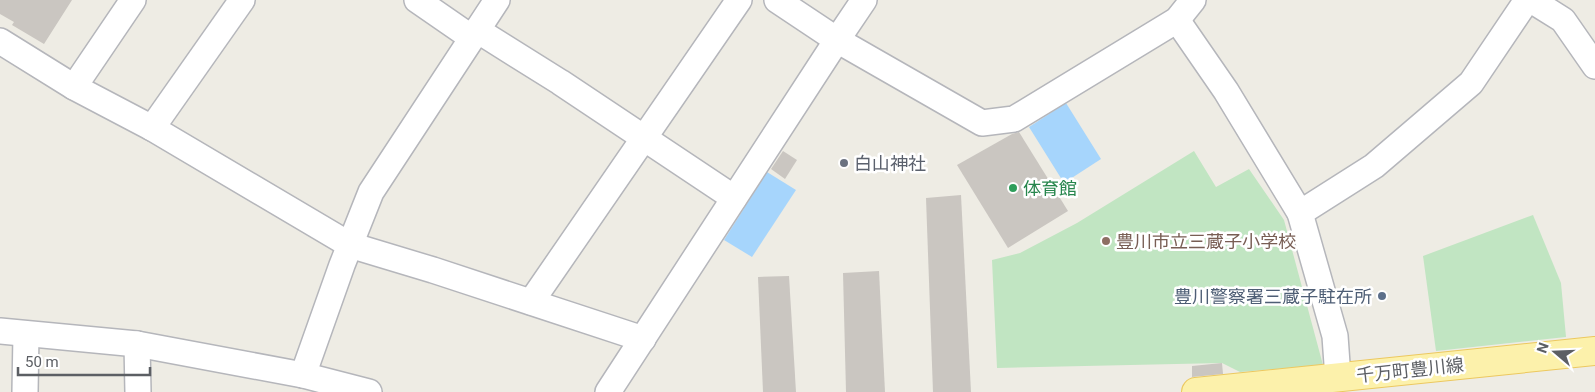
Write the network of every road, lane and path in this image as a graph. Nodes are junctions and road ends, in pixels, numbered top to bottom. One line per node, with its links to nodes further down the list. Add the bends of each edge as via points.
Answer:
1 (133, 0): 16 (street)
2 (242, 0): 17 (street)
3 (417, 0): 12 (street)
4 (497, 0): 12 (street)
5 (739, 0): 18 (street)
6 (777, 0): 13 (street)
7 (864, 0): 13 (street)
8 (1193, 0): 11 (street)
9 (1527, 0): 20 (street, via 1471,83 1374,166)
10 (1531, 0): 15 (street, via 1563,20)
11 (1177, 20): 13 (street, via 1014,118 982,124); 20 (street, via 1226,90)
12 (475, 34): 18 (street, via 560,82); 21 (street, via 371,192)
13 (837, 40): 19 (street)
14 (0, 41): 16 (street)
15 (1595, 66)
16 (74, 87): 17 (street)
17 (152, 128): 21 (street)
18 (644, 138): 19 (street); 22 (street)
19 (734, 198): 25 (street)
20 (1300, 213): 29 (street, via 1335,336)
21 (350, 245): 22 (street); 28 (street)
22 (531, 302): 25 (street)
23 (0, 331): 24 (street)
24 (26, 334): 26 (street); 30 (street)
25 (643, 339): 33 (street)
26 (137, 344): 28 (street); 31 (street)
27 (1595, 351): 29 (main road, 千万町豊川線)
28 (303, 375): 32 (street)
29 (1338, 378): 34 (main road, 千万町豊川線)
30 (25, 392)
31 (138, 392)
32 (369, 392)
33 (608, 392)
34 (1196, 392)

